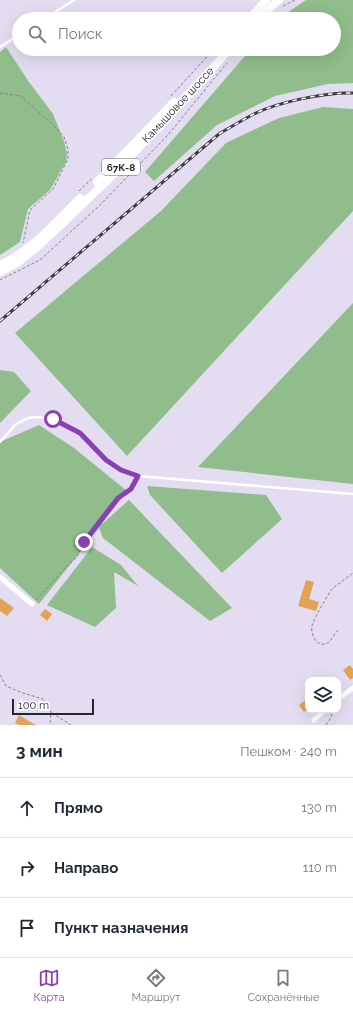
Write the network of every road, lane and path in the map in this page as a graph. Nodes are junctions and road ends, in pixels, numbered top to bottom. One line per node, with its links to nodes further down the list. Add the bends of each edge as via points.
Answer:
1 (74, 0): 4 (lane)
2 (266, 0): 5 (main road)
3 (279, 0): 6 (main road)
4 (55, 12)
5 (255, 12)
6 (264, 12)
7 (12, 39): 8 (lane)
8 (0, 47)
9 (216, 56): 14 (main road, Камышовое шоссе / 67К-8, via 57,221 32,244)
10 (228, 56): 15 (main road, Камышовое шоссе / 67К-8, via 64,222 17,264)
11 (229, 61): 16 (path, via 167,136 98,207 40,260)
12 (0, 93): 13 (path, via 21,96 60,132 68,149 68,159 53,189 30,210)
13 (22, 244)
14 (0, 265)
15 (0, 272)
16 (0, 280)
17 (0, 442): 18 (lane, via 16,424 28,418 40,416 53,419 80,433 106,460 121,470)
18 (138, 476): 19 (lane); 22 (path, via 131,489 118,498 84,542 78,557)
19 (353, 494)
20 (353, 573): 23 (path, via 332,589 312,626 312,635 316,641 326,644)
21 (0, 577): 22 (street)
22 (32, 604)
23 (338, 630)
24 (0, 675): 27 (path, via 6,686 43,699)
25 (353, 688): 26 (street)
26 (341, 697)
27 (52, 712): 31 (path); 32 (path)
28 (322, 713): 30 (street)
29 (331, 713): 33 (path, via 332,716)
30 (314, 720)
31 (50, 725)
32 (71, 725)
33 (326, 725)

